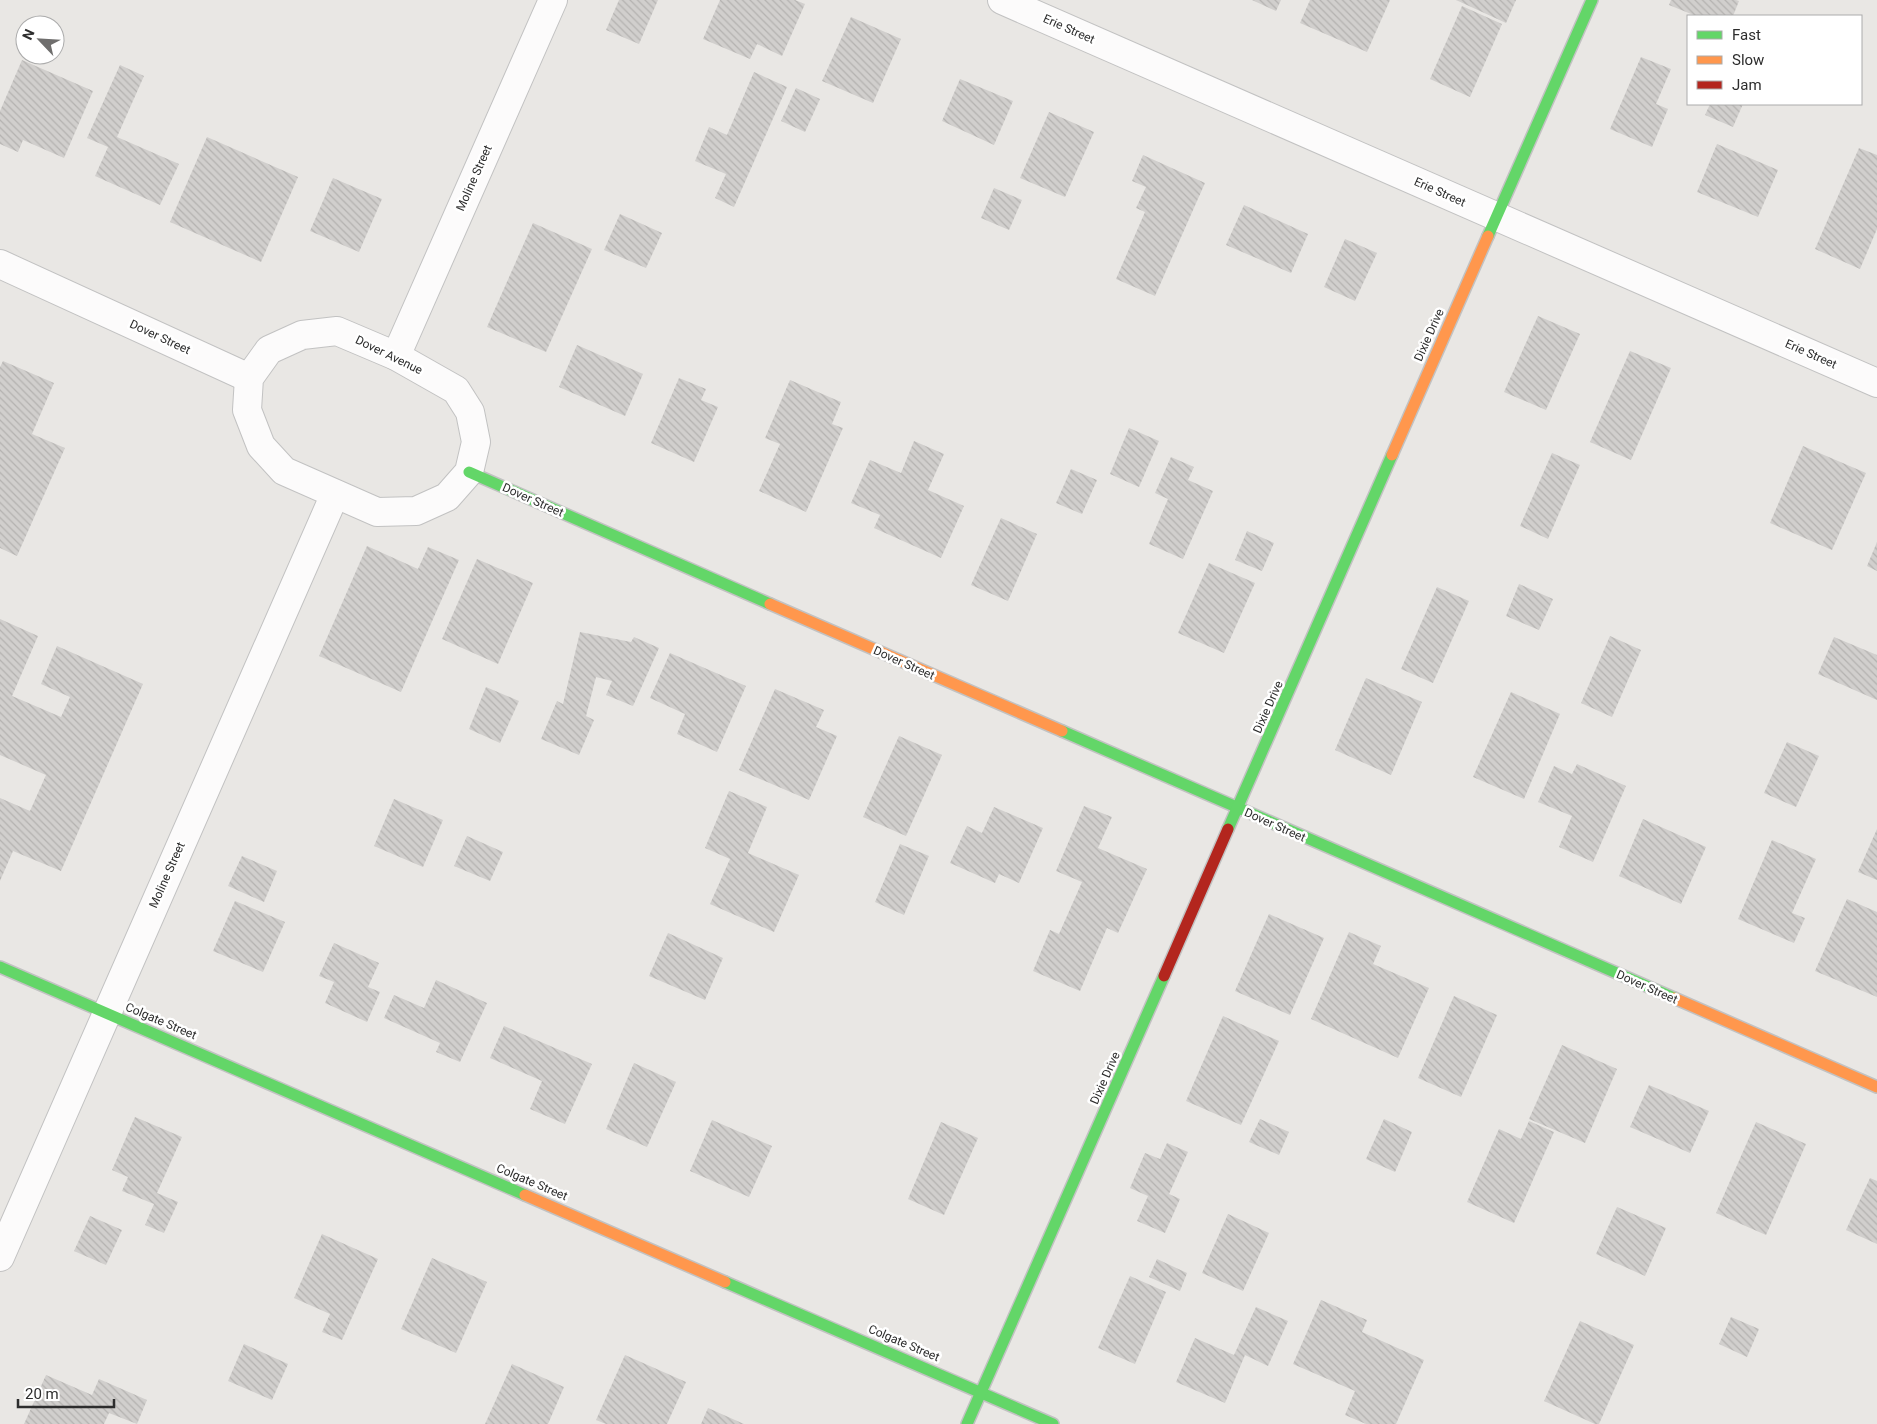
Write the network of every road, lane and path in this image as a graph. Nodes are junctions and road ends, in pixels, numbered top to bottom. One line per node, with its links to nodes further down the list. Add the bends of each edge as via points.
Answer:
1 (553, 0): 6 (street, Moline Street)
2 (1002, 0): 4 (street, Erie Street)
3 (1592, 0): 4 (street, Dixie Drive)
4 (1496, 216): 8 (street, Erie Street); 11 (street, Dixie Drive)
5 (0, 264): 7 (street, Dover Street)
6 (396, 356): 7 (street, Dover Avenue, via 337,330 302,335 269,350); 9 (street, Dover Avenue, via 456,390 470,412 476,442)
7 (249, 378): 10 (street, via 247,410 261,446 284,471)
8 (1877, 383)
9 (469, 472): 10 (street, via 447,497 416,511 377,512); 11 (street, Dover Street)
10 (335, 494): 13 (street, Moline Street)
11 (1238, 808): 14 (street, Dover Street); 16 (street, Dixie Drive)
12 (0, 967): 13 (street, Colgate Street)
13 (107, 1013): 15 (street, Moline Street); 16 (street, Colgate Street)
14 (1877, 1087)
15 (0, 1257)
16 (981, 1392): 17 (street, Dixie Drive); 18 (street, Colgate Street)
17 (967, 1424)
18 (1053, 1424)

